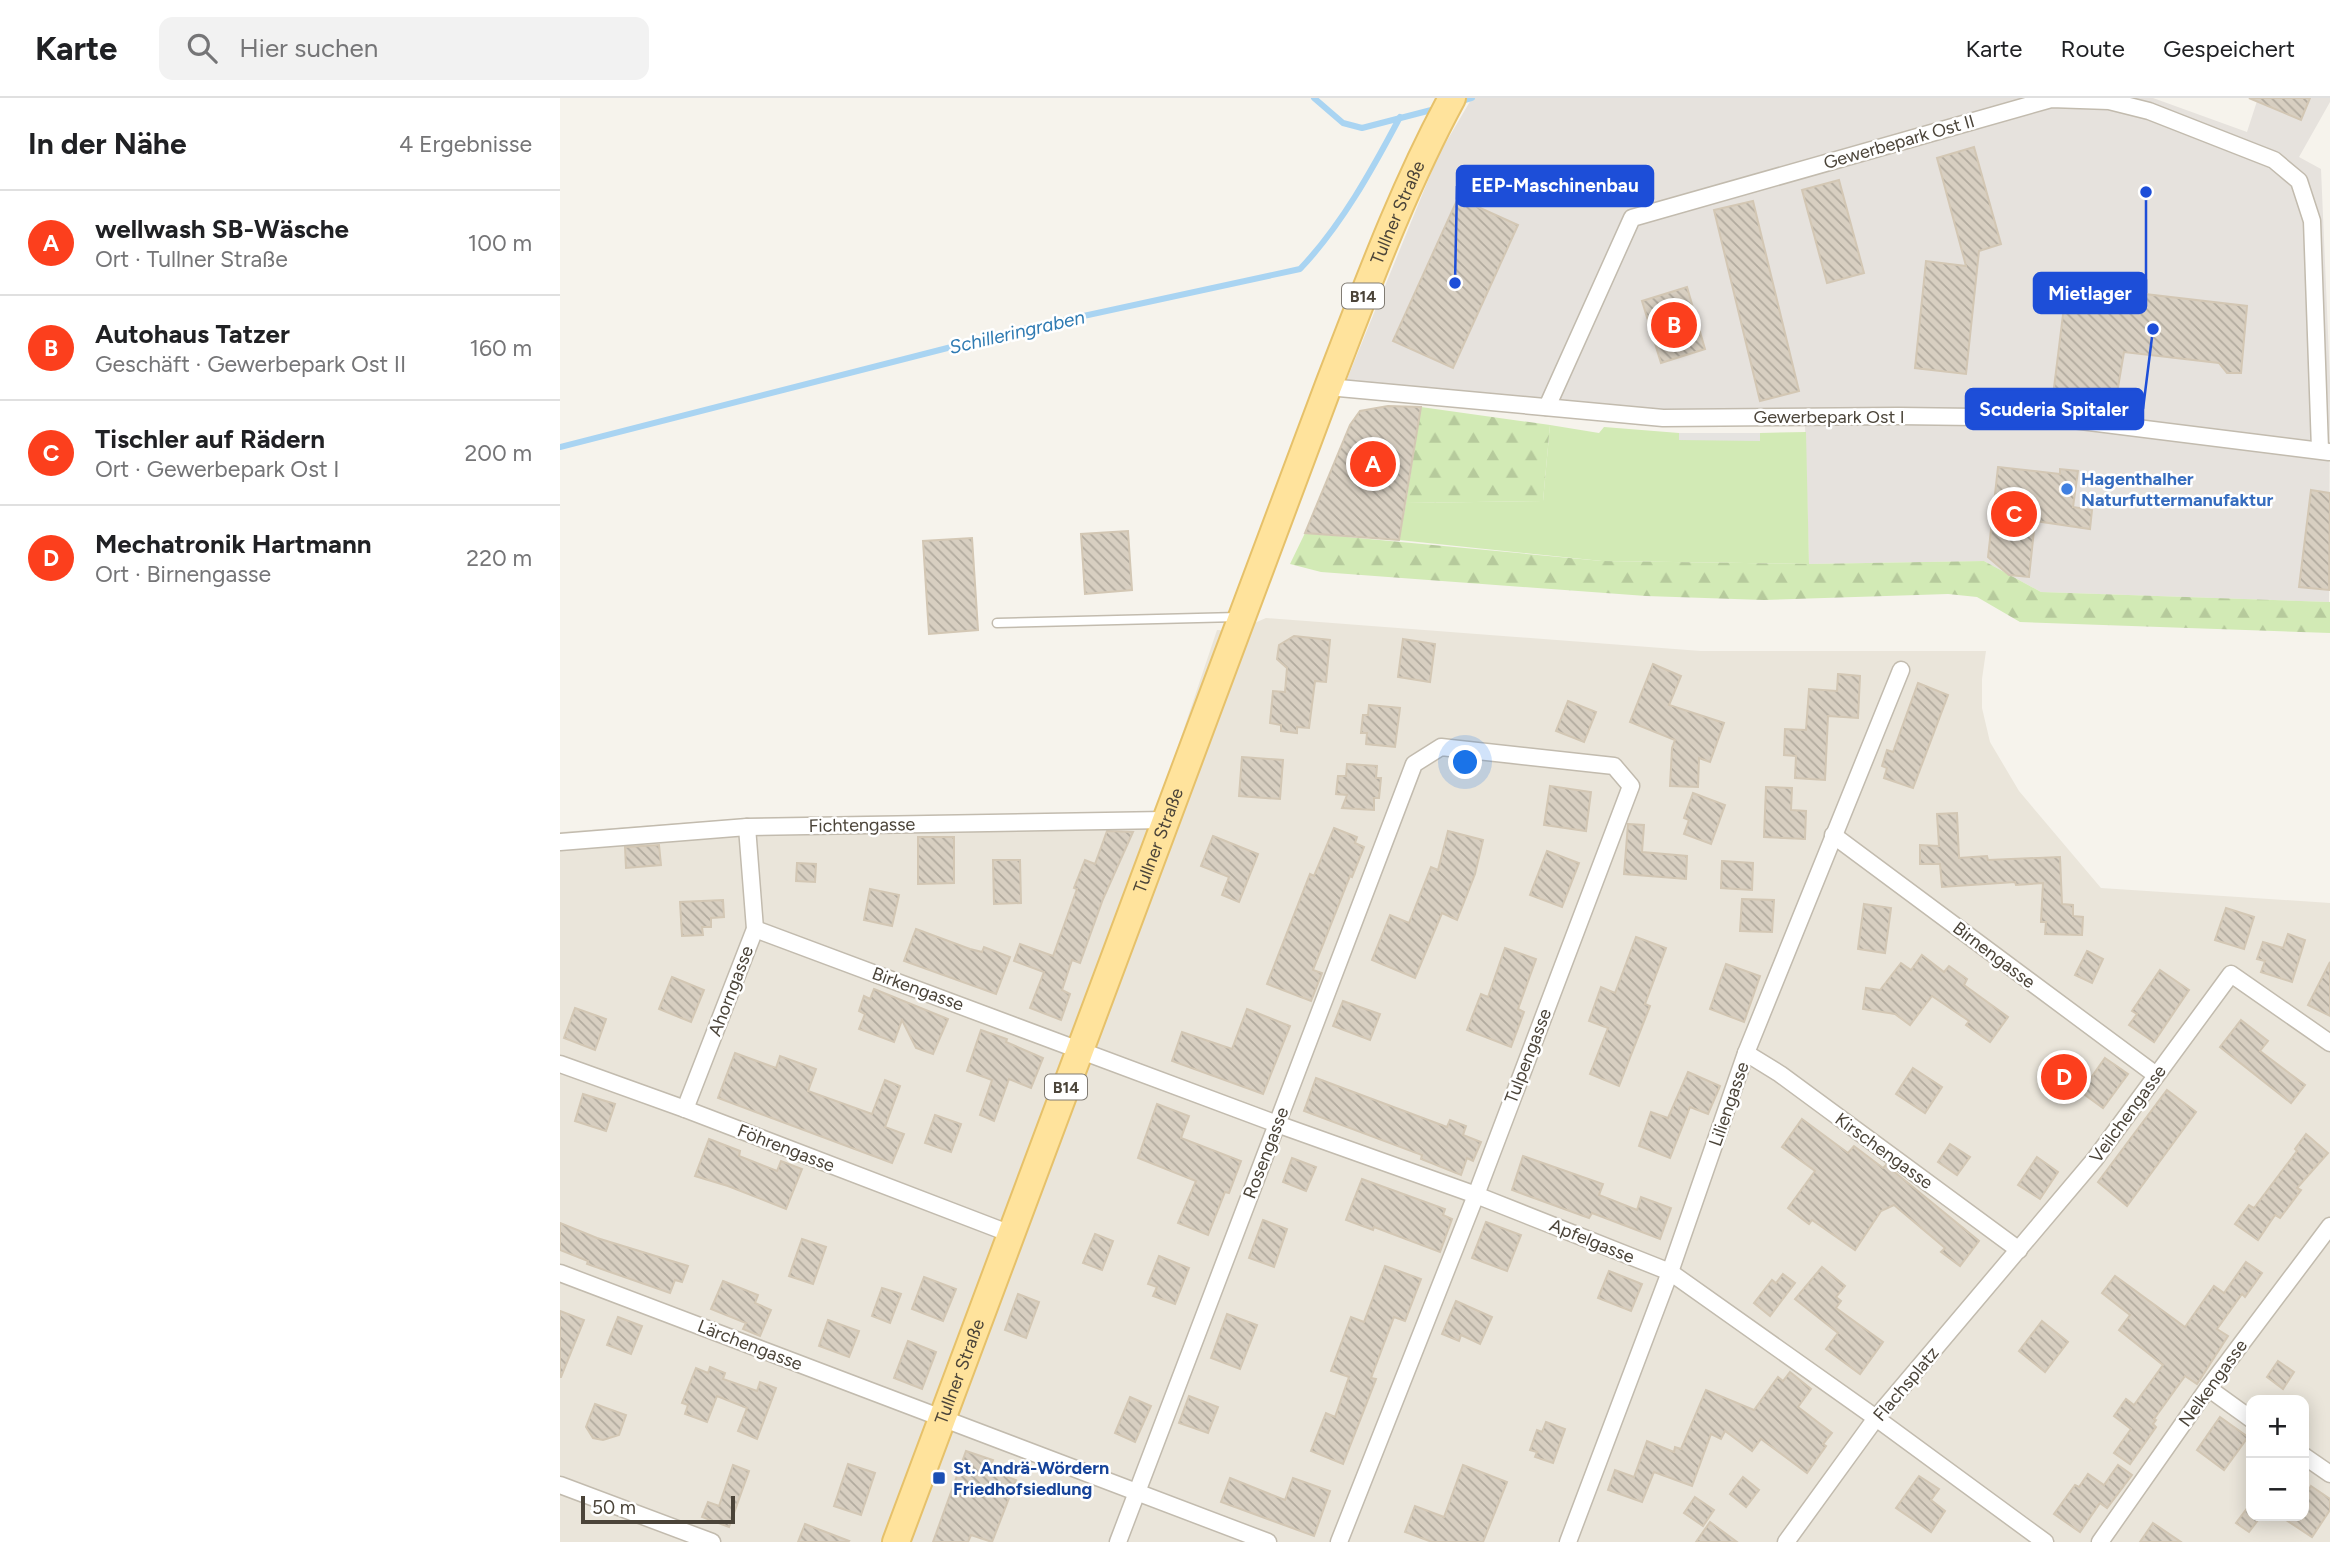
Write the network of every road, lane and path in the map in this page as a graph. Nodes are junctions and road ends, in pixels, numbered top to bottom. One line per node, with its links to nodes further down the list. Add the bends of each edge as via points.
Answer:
1 (1452, 98): 2 (main road, Tullner Straße / B14, via 1370,277)
2 (1328, 387): 3 (street, Gewerbepark Ost I); 5 (main road, Tullner Straße / B14)
3 (1547, 407): 4 (street, Gewerbepark Ost I, via 1663,418 2057,418); 4 (street, Gewerbepark Ost II, via 1632,218 2051,99 2109,101 2149,111 2274,160 2300,181 2312,221)
4 (2325, 451)
5 (1241, 617): 6 (lane); 9 (main road, Tullner Straße / B14)
6 (997, 623)
7 (1901, 670): 11 (street, Liliengasse)
8 (1414, 764): 20 (street, Rosengasse); 21 (street, Tulpengasse, via 1441,747 1614,766 1630,786)
9 (1165, 820): 10 (street, Fichtengasse); 15 (main road, Tullner Straße / B14)
10 (747, 827): 12 (street, Fichtengasse); 13 (street, Ahorngasse)
11 (1833, 835): 16 (street, Liliengasse); 18 (street, Birnengasse)
12 (560, 842)
13 (755, 929): 15 (street, Birkengasse); 19 (street, Ahorngasse)
14 (2330, 1043): 18 (street, Veilchengasse, via 2231,974)
15 (1080, 1049): 20 (street, Apfelgasse); 23 (main road, Tullner Straße / B14)
16 (1746, 1053): 24 (street, Kirschengasse); 25 (street, Liliengasse)
17 (560, 1064): 19 (street, Föhrengasse)
18 (2156, 1075): 24 (street, Veilchengasse, via 2095,1159)
19 (685, 1109): 23 (street, Föhrengasse)
20 (1277, 1124): 21 (street, Apfelgasse); 34 (street, Rosengasse)
21 (1476, 1195): 25 (street, Apfelgasse); 39 (street, Tulpengasse)
22 (2330, 1226): 27 (street, Nelkengasse)
23 (1011, 1234): 29 (main road, Tullner Straße / B14)
24 (2019, 1250): 30 (street, Flachsplatz)
25 (1670, 1272): 30 (street, Apfelgasse); 40 (street, Liliengasse)
26 (560, 1273): 29 (street, Lärchengasse)
27 (2208, 1388): 28 (street); 43 (street, Nelkengasse)
28 (2246, 1415)
29 (941, 1417): 34 (street, Lärchengasse); 36 (main road, Tullner Straße / B14)
30 (1876, 1418): 41 (street, Flachsplatz); 42 (street, Apfelgasse)
31 (2307, 1458): 32 (street)
32 (2330, 1474)
33 (560, 1485): 35 (street)
34 (1138, 1493): 37 (street, Rosengasse); 38 (street, Lärchengasse)
35 (712, 1542)
36 (896, 1542)
37 (1118, 1542)
38 (1268, 1542)
39 (1339, 1542)
40 (1568, 1542)
41 (1786, 1542)
42 (2045, 1542)
43 (2100, 1542)

